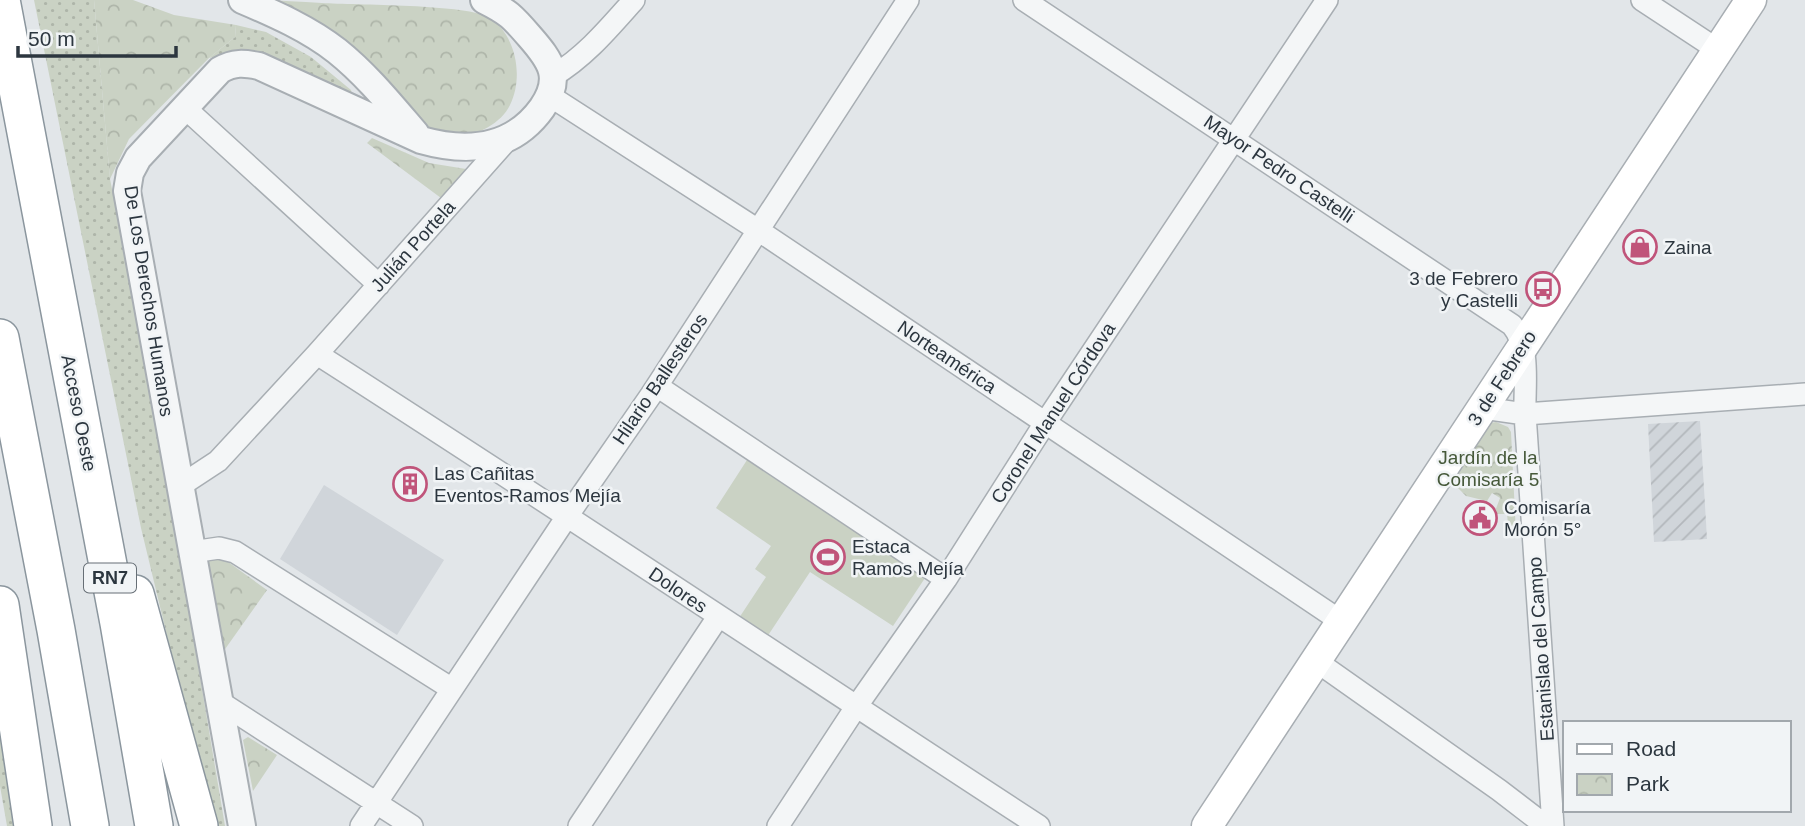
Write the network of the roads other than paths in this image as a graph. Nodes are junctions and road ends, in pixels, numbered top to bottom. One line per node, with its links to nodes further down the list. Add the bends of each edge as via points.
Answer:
1 (1, 0): 18 (highway, Acceso Oeste / RN7)
2 (242, 0): 15 (street, via 308,32 339,53)
3 (634, 0): 11 (street, Julián Portela)
4 (908, 0): 16 (street, Hilario Ballesteros)
5 (1024, 0): 14 (street, Mayor Pedro Castelli)
6 (1327, 0): 14 (street, Coronel Manuel Córdova)
7 (1642, 0): 10 (street)
8 (1751, 0): 10 (main road, 3 de Febrero)
9 (497, 4): 11 (street, via 543,52)
10 (1718, 50): 20 (main road, 3 de Febrero)
11 (551, 86): 13 (street, Julián Portela, via 527,126); 16 (street, Norteamérica)
12 (184, 107): 15 (street, De Los Derechos Humanos, via 220,70 243,63 260,66); 17 (street); 27 (street, De Los Derechos Humanos, via 138,158 127,191)
13 (508, 139): 15 (street, De Los Derechos Humanos, via 467,147); 17 (street, Julián Portela)
14 (1234, 139): 20 (street, Mayor Pedro Castelli, via 1512,324); 26 (street, Coronel Manuel Córdova)
15 (421, 140)
16 (758, 230): 22 (street, Hilario Ballesteros); 26 (street, Norteamérica)
17 (379, 285): 21 (street, Julián Portela)
18 (63, 330): 41 (highway, Acceso Oeste / RN7); 42 (highway)
19 (0, 338): 40 (highway)
20 (1523, 346): 24 (main road, 3 de Febrero); 25 (street, Estanislao del Campo)
21 (317, 354): 27 (street, Julián Portela, via 218,461); 28 (street, Dolores)
22 (657, 386): 28 (street, Hilario Ballesteros); 30 (street)
23 (1805, 394): 25 (street)
24 (1483, 408): 25 (street); 33 (main road, 3 de Febrero)
25 (1525, 414): 51 (street, Estanislao del Campo)
26 (1045, 423): 30 (street, Coronel Manuel Córdova); 33 (street, Norteamérica)
27 (180, 486): 29 (street, De Los Derechos Humanos)
28 (568, 514): 32 (street, Dolores); 35 (street, Hilario Ballesteros)
29 (192, 552): 35 (street, via 219,548 234,552); 36 (street, De Los Derechos Humanos)
30 (946, 579): 37 (street, Coronel Manuel Córdova)
31 (0, 605): 39 (highway)
32 (718, 617): 37 (street, Dolores); 46 (street)
33 (1342, 622): 34 (main road, 3 de Febrero)
34 (1316, 661): 49 (main road, 3 de Febrero); 50 (street)
35 (452, 689): 38 (street, Hilario Ballesteros)
36 (220, 702): 38 (street); 43 (street, De Los Derechos Humanos)
37 (856, 707): 47 (street, Coronel Manuel Córdova); 48 (street, Dolores)
38 (377, 803): 44 (street, Hilario Ballesteros); 45 (street)
39 (33, 826)
40 (90, 826)
41 (154, 826)
42 (199, 826)
43 (242, 826)
44 (361, 826)
45 (412, 826)
46 (579, 826)
47 (778, 826)
48 (1039, 826)
49 (1207, 826)
50 (1546, 826)
51 (1553, 826)

